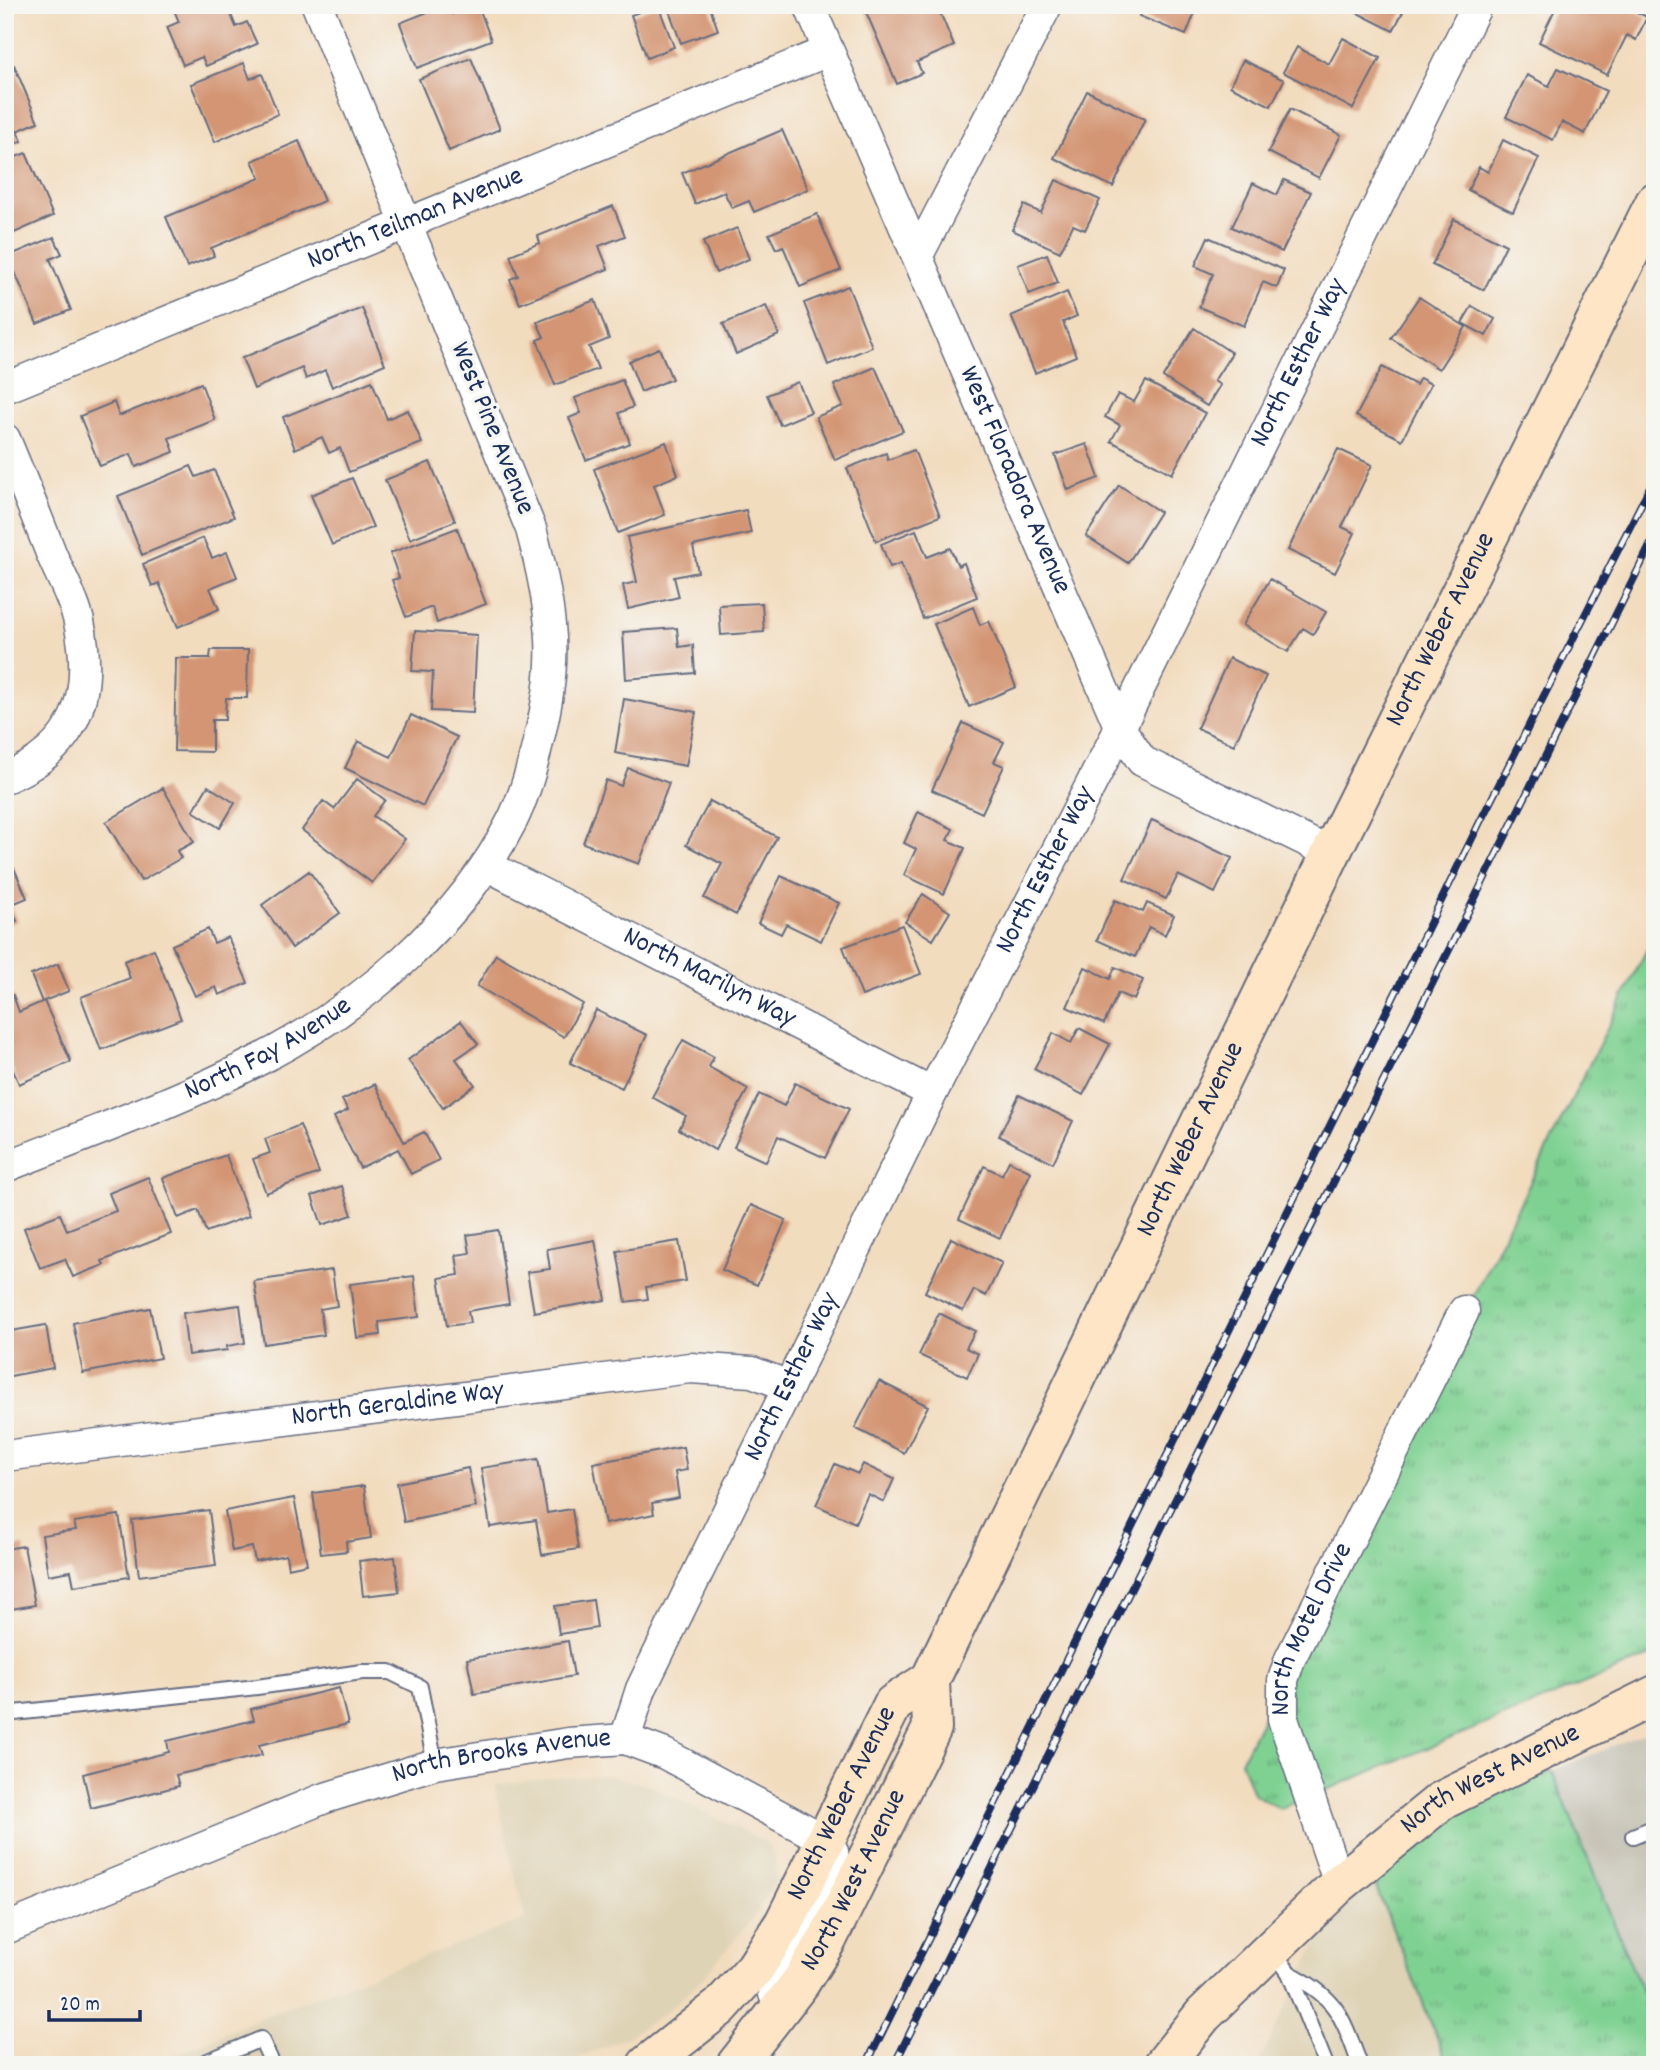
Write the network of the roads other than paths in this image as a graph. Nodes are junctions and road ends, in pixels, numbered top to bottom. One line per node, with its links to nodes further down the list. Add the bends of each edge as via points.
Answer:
1 (317, 5): 7 (street, West Pine Avenue)
2 (809, 5): 5 (street, West Floradora Avenue)
3 (1047, 5): 8 (street)
4 (1477, 5): 11 (street, North Esther Way)
5 (828, 51): 7 (street, North Teilman Avenue); 8 (street, West Floradora Avenue)
6 (1655, 202): 13 (street, North Weber Avenue)
7 (408, 224): 9 (street, North Teilman Avenue); 14 (street, West Pine Avenue, via 531,529 546,586 551,641 548,702 514,817)
8 (918, 255): 11 (street, West Floradora Avenue)
9 (5, 388)
10 (5, 439): 12 (street, via 79,621 85,665 80,703 64,738 34,766)
11 (1120, 728): 13 (street, West Floradora Avenue, via 1142,761); 15 (street, North Esther Way)
12 (5, 778)
13 (1331, 853): 20 (street, North Weber Avenue)
14 (486, 865): 15 (street, North Marilyn Way); 16 (street, North Fay Avenue, via 430,933 377,984 317,1026 205,1086)
15 (932, 1093): 18 (street, North Esther Way)
16 (5, 1167)
17 (1464, 1311): 28 (street, North Motel Drive, via 1283,1679 1283,1719)
18 (789, 1386): 19 (street, North Geraldine Way, via 752,1372 690,1367); 23 (street, North Esther Way, via 641,1689)
19 (5, 1456)
20 (930, 1680): 27 (street, North Weber Avenue, via 893,1704); 33 (street, North West Avenue, via 932,1728 827,1940)
21 (1655, 1695): 28 (street, North West Avenue, via 1441,1801)
22 (5, 1714): 24 (lane, via 390,1672 420,1687)
23 (625, 1739): 24 (street, North Brooks Avenue, via 529,1748); 27 (street, North Brooks Avenue, via 665,1754)
24 (435, 1764): 29 (street, North Brooks Avenue, via 321,1799)
25 (1655, 1828): 26 (lane)
26 (1633, 1836)
27 (825, 1840): 33 (street, via 833,1852 835,1883 778,1983); 36 (street, North Weber Avenue, via 784,1923 755,1968 720,2007)
28 (1339, 1884): 30 (street)
29 (5, 1928)
30 (1280, 1961): 31 (lane); 32 (lane); 37 (street, via 1203,2015)
31 (1338, 2009): 32 (lane); 39 (lane)
32 (1310, 2021): 38 (lane)
33 (746, 2052)
34 (198, 2065): 35 (lane, via 261,2039)
35 (273, 2065)
36 (647, 2065)
37 (1163, 2065)
38 (1326, 2065)
39 (1360, 2065)

